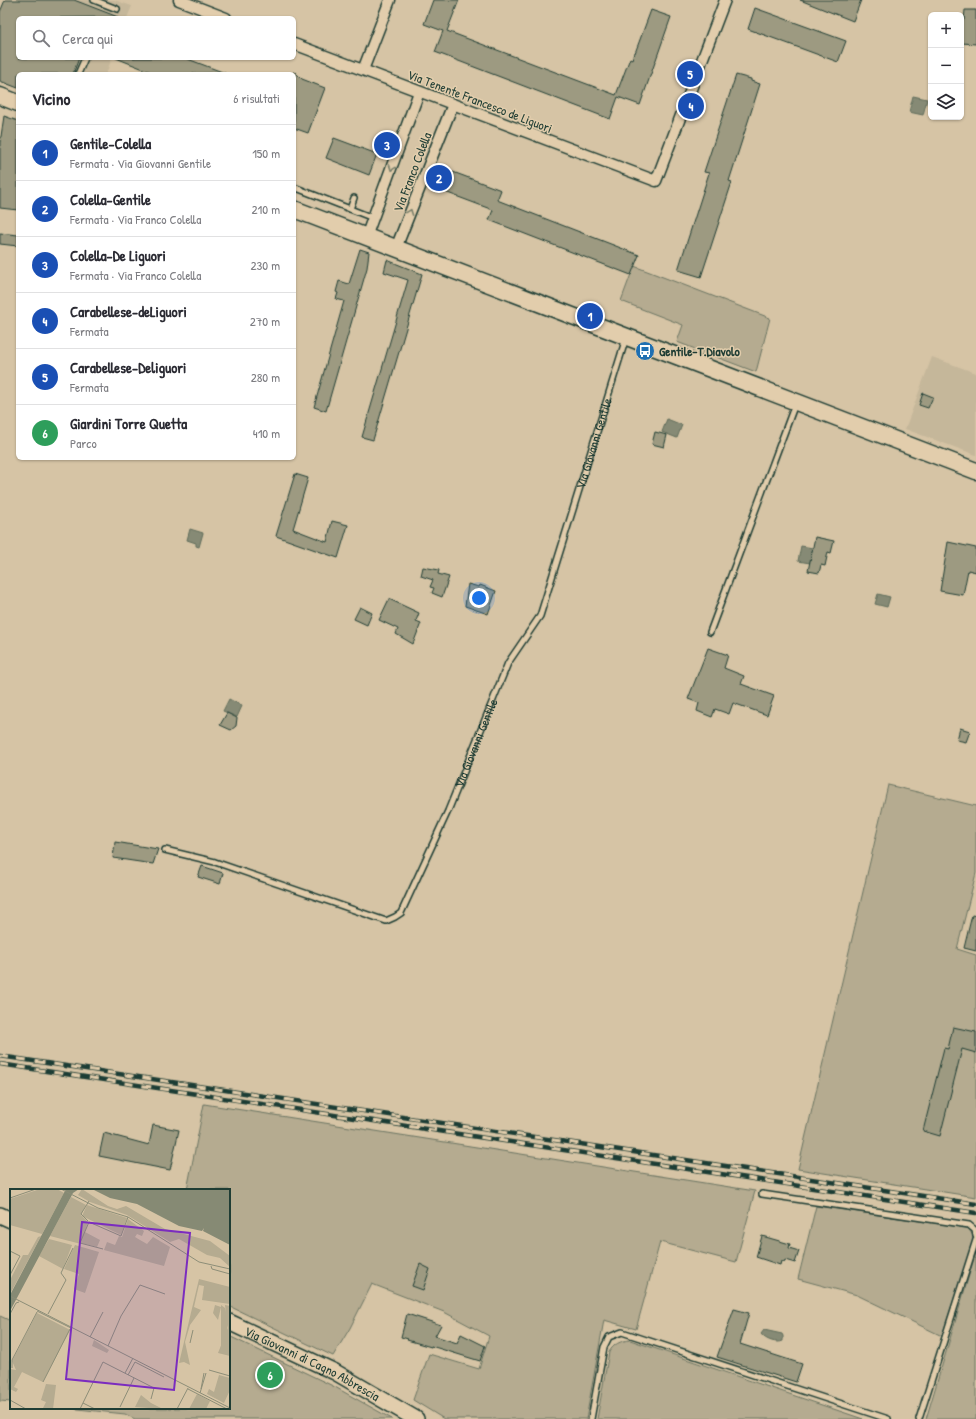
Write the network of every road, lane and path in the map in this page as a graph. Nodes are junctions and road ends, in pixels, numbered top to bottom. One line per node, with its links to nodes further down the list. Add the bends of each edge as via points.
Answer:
1 (94, 0): 5 (lane)
2 (179, 0): 6 (street)
3 (390, 0): 9 (street)
4 (725, 0): 14 (street, Via Tenente Francesco de Liguori, via 656,181)
5 (117, 9)
6 (221, 16)
7 (296, 45): 9 (street, Via Tenente Francesco de Liguori)
8 (84, 60): 10 (lane)
9 (363, 70): 11 (street, Via Tenente Francesco de Liguori)
10 (79, 72)
11 (420, 92): 14 (street, Via Tenente Francesco de Liguori); 19 (street, Via Franco Colella, one-way to 19)
12 (0, 96): 13 (main road)
13 (16, 102)
14 (453, 104): 21 (street, Via Franco Colella, one-way to 14)
15 (296, 188): 17 (lane)
16 (354, 198): 17 (lane)
17 (350, 209): 19 (lane)
18 (296, 210): 20 (main road)
19 (373, 218): 20 (street, Via Franco Colella)
20 (366, 237): 21 (main road)
21 (396, 248): 22 (main road)
22 (627, 337): 23 (main road); 26 (lane, Via Giovanni Gentile, via 540,616 508,663 448,811 401,913 386,921 215,862)
23 (796, 401): 24 (main road); 25 (lane)
24 (976, 469)
25 (710, 632)
26 (165, 850)
27 (762, 1194): 30 (lane, via 969,1225 975,1230)
28 (0, 1215): 29 (main road)
29 (10, 1220)
30 (976, 1236)
31 (976, 1240): 36 (lane)
32 (230, 1322): 33 (main road, Via Giovanni di Cagno Abbrescia, via 335,1372)
33 (416, 1419)
34 (591, 1419): 35 (lane, via 604,1347 609,1337 622,1332)
35 (888, 1419)
36 (919, 1419)

